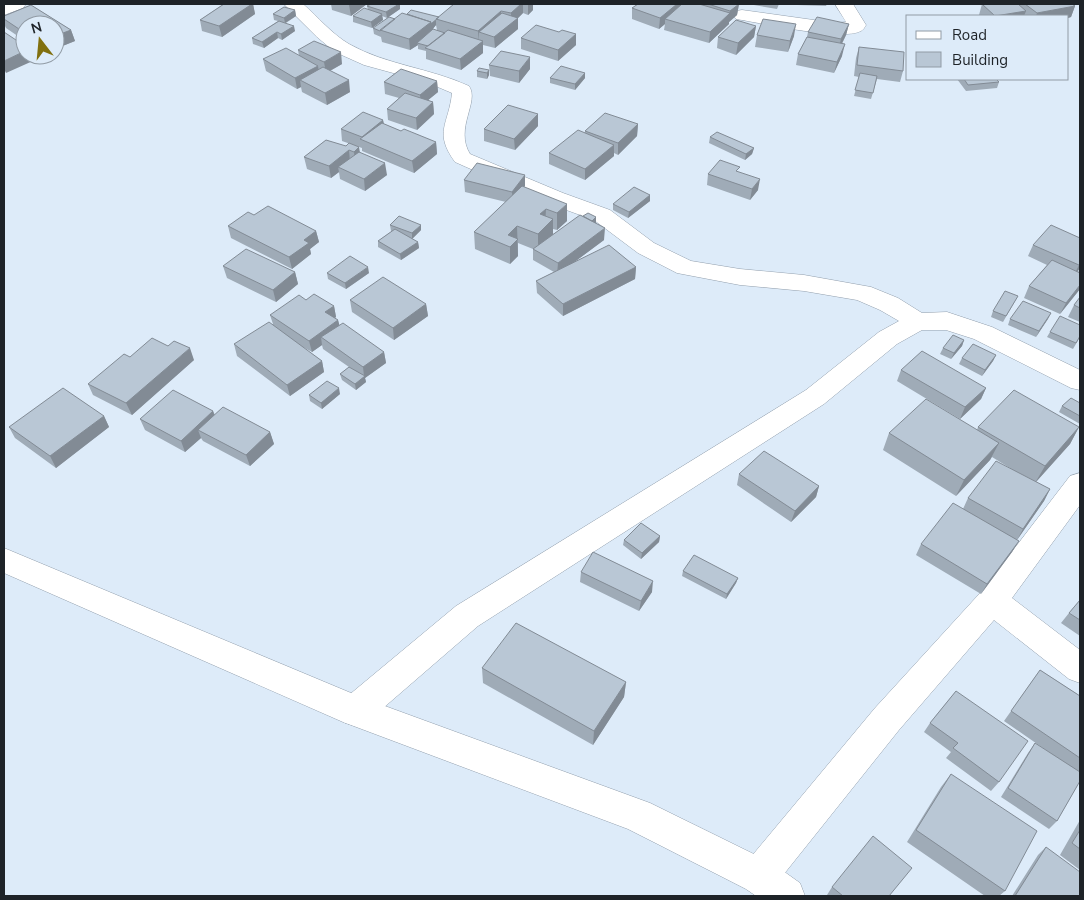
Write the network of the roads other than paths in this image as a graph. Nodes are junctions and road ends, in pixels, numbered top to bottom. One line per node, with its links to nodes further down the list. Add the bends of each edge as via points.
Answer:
1 (17, 4): 4 (street)
2 (294, 4): 6 (street, via 341,47 372,61 447,82 462,90 462,102 452,130 454,147 462,158 602,215 646,248 684,268 862,293)
3 (844, 4): 5 (street, via 857,25 855,28 834,29)
4 (4, 10)
5 (742, 16)
6 (918, 322): 7 (street, via 946,322 983,333); 12 (street, via 888,338 815,397 467,616)
7 (1080, 381)
8 (1080, 484): 10 (street)
9 (4, 560): 12 (street)
10 (992, 601): 11 (street); 13 (street, via 887,719)
11 (1080, 669)
12 (355, 711): 13 (street, via 637,815)
13 (759, 876): 14 (street)
14 (787, 896)

